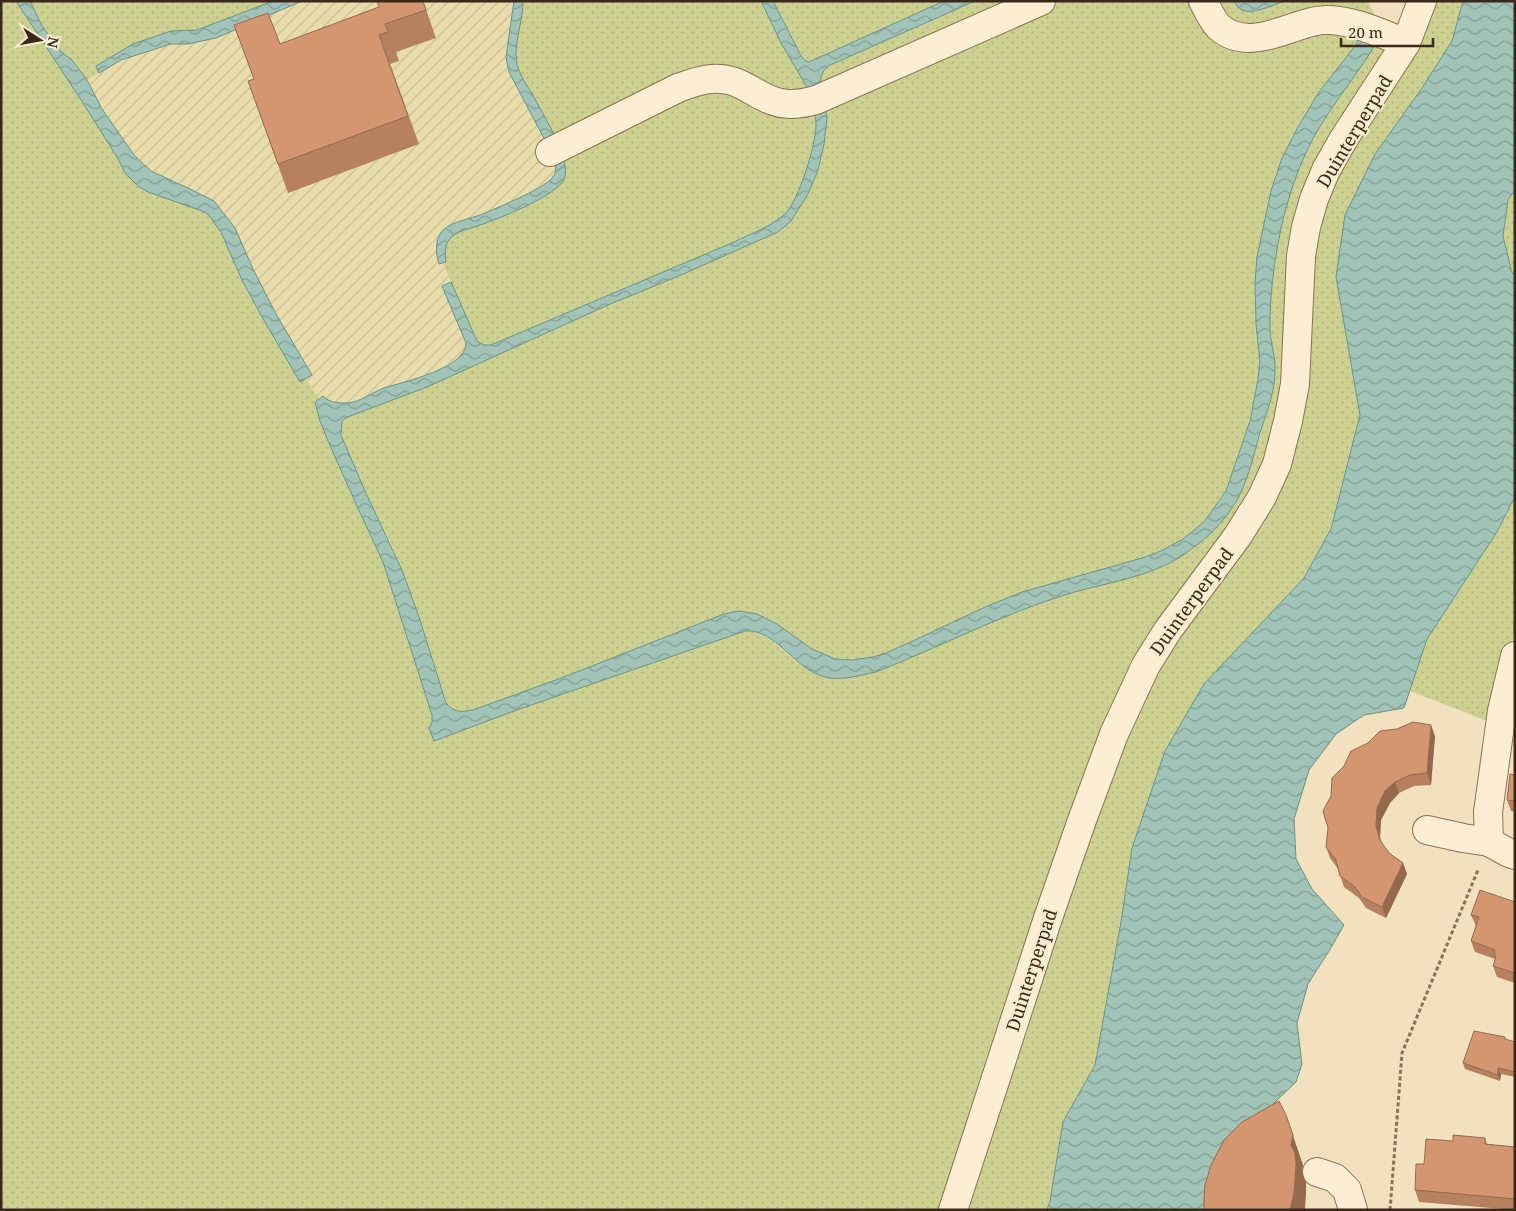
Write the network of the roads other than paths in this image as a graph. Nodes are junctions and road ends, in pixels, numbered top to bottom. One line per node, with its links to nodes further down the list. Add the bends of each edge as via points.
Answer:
1 (1041, 1): 5 (street, via 816,100 790,105 774,102 730,80 699,80)
2 (1203, 1): 4 (street, via 1220,28 1235,36 1269,36 1325,20 1346,22)
3 (1422, 1): 4 (street, Duinterperpad)
4 (1406, 43): 11 (street, Duinterperpad, via 1343,140 1314,199 1301,256 1295,384 1277,464 1262,497 1237,537 1146,665 1114,734 1050,912)
5 (550, 152)
6 (1515, 656): 8 (street, via 1502,711 1488,812)
7 (1427, 830): 8 (street)
8 (1489, 842): 9 (street)
9 (1515, 855)
10 (1317, 1172): 12 (street, via 1334,1178 1347,1190)
11 (953, 1210)
12 (1353, 1210)

